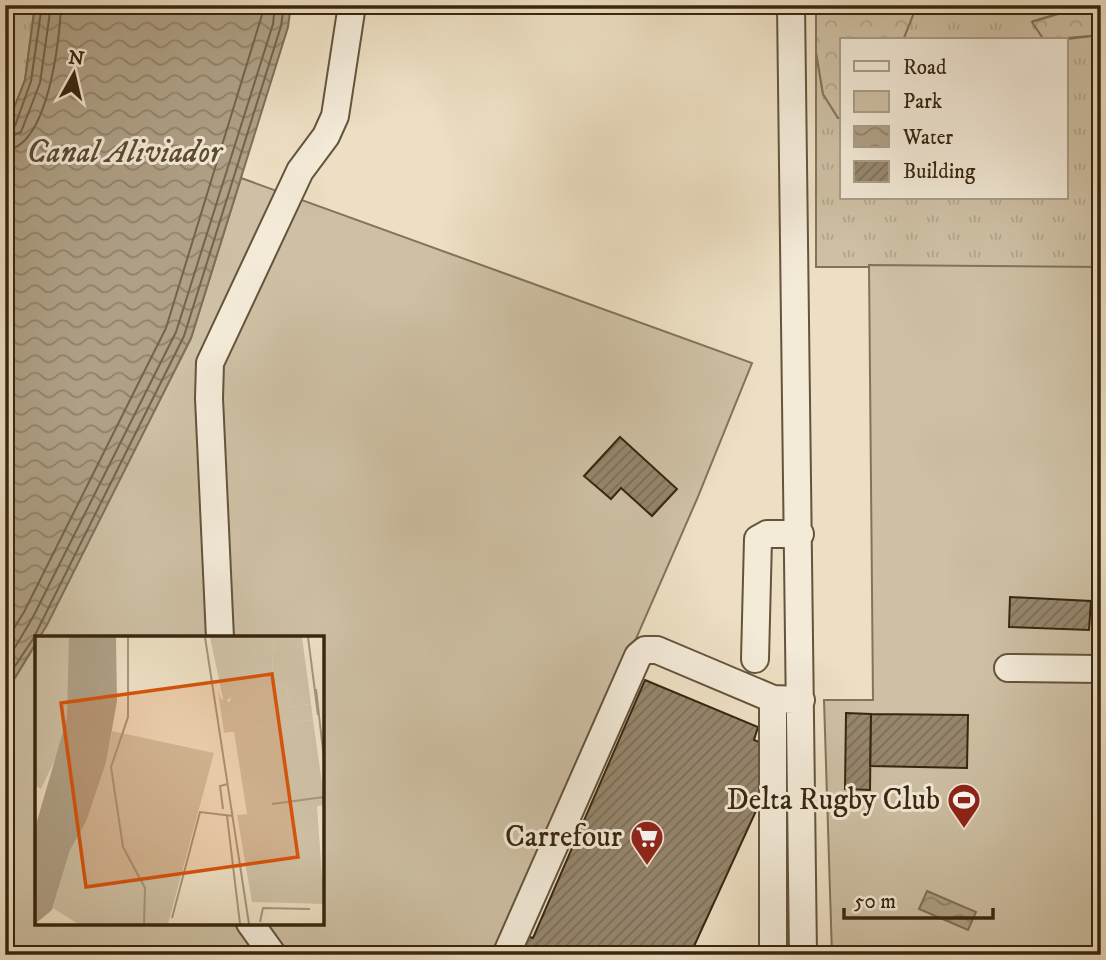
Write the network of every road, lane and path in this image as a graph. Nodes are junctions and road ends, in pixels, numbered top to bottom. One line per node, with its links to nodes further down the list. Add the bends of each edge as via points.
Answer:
1 (352, 5): 4 (street, via 335,116 300,171 211,363)
2 (791, 5): 3 (street)
3 (800, 534): 5 (street, via 767,534 758,539); 9 (street)
4 (220, 636)
5 (755, 659)
6 (1008, 668): 7 (street)
7 (1101, 669)
8 (773, 699): 9 (street); 12 (street, via 657,650 645,650 638,656); 13 (street)
9 (801, 700): 14 (street)
10 (251, 925): 11 (street)
11 (273, 955)
12 (506, 955)
13 (772, 955)
14 (803, 955)

